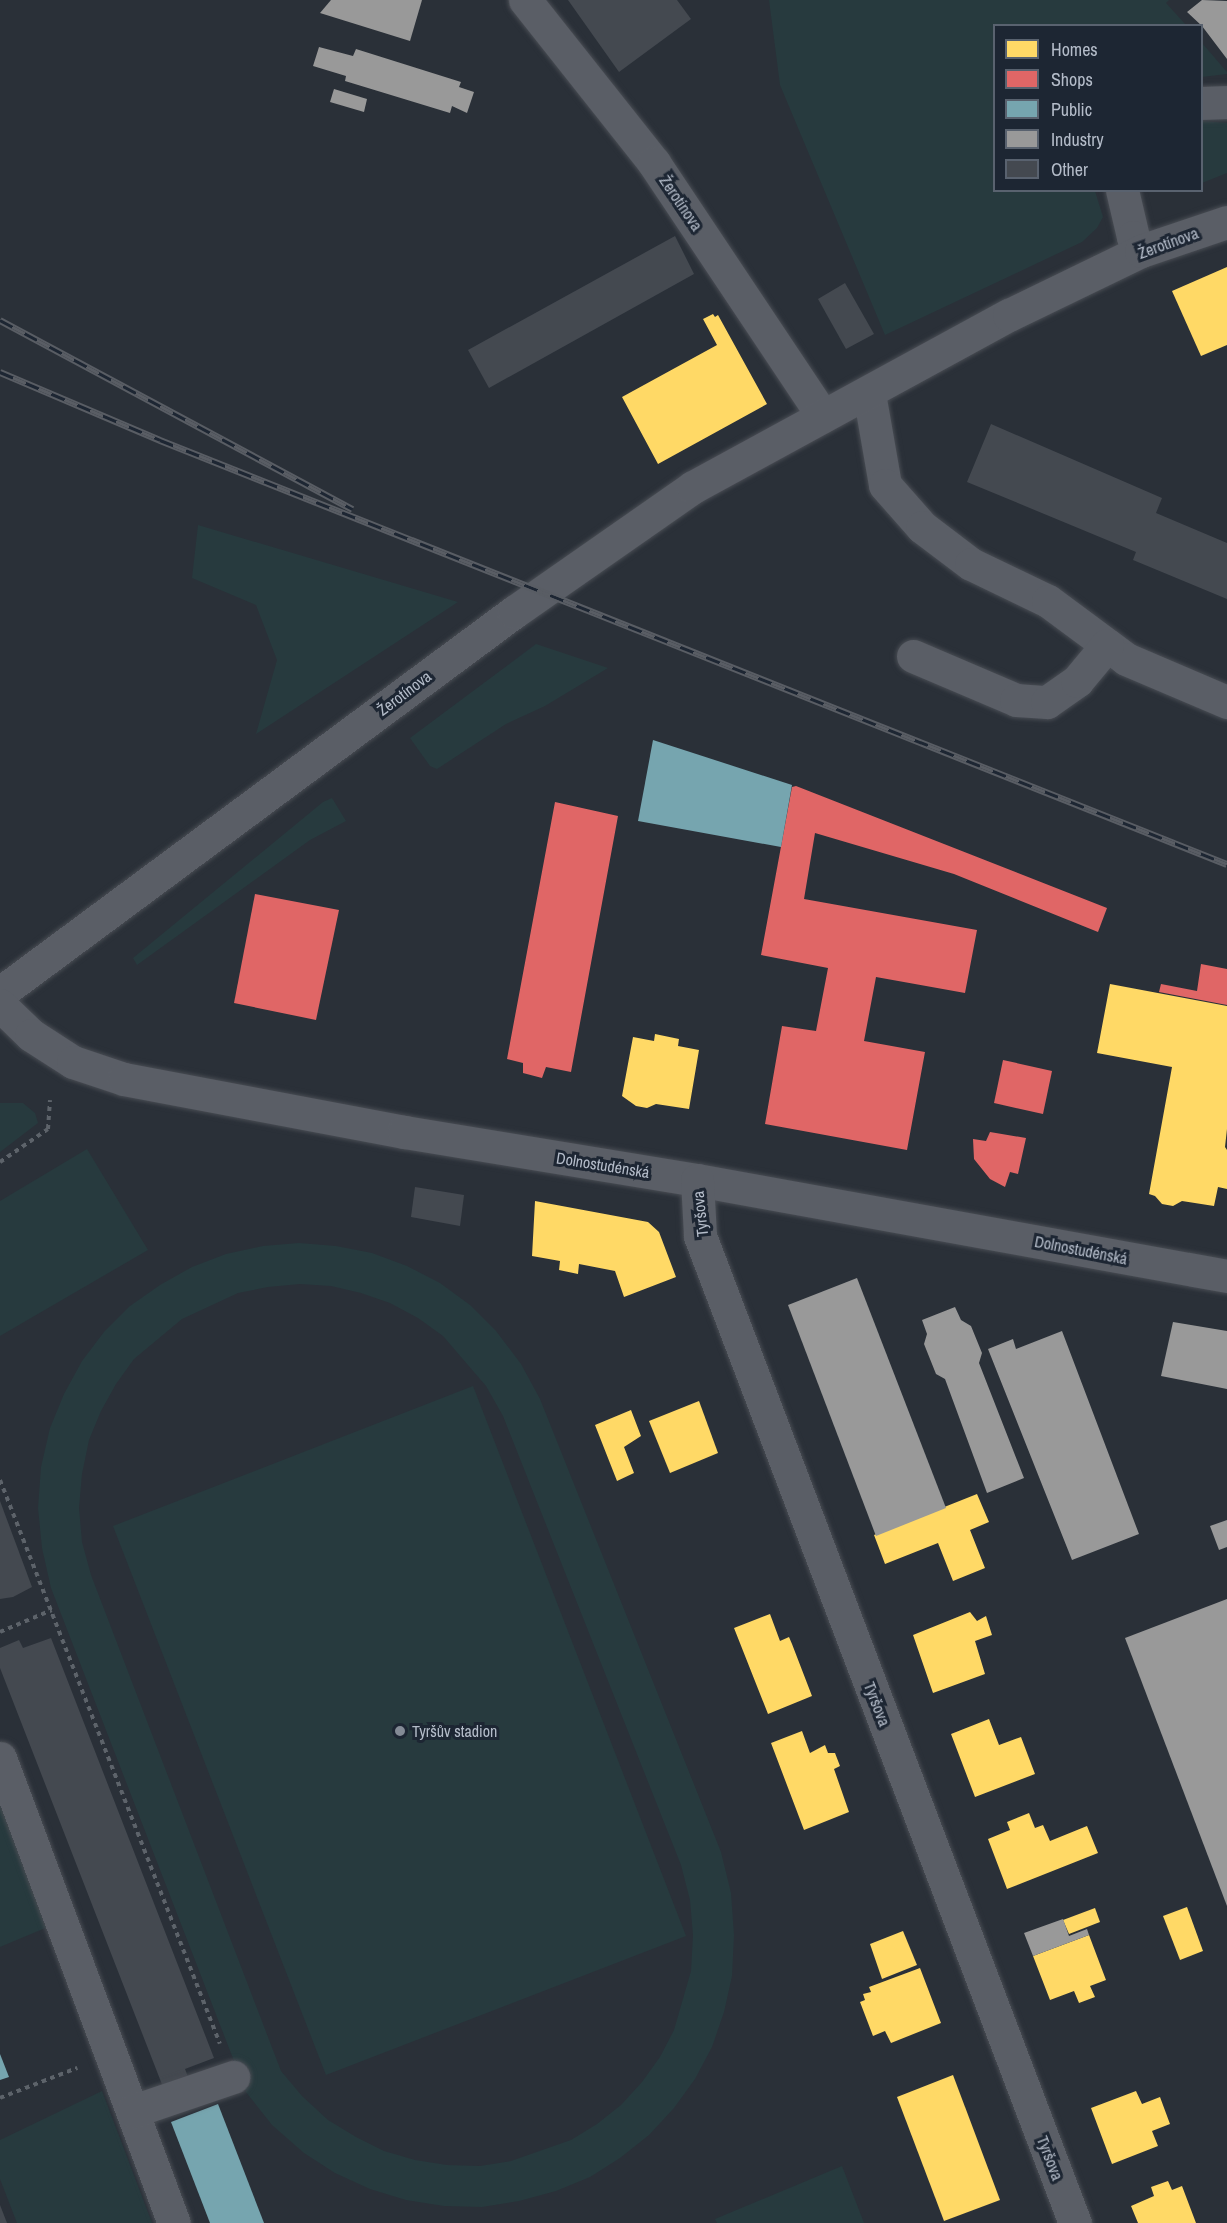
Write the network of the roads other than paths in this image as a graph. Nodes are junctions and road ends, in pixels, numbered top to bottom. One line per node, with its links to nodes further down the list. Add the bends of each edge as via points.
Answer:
1 (525, 0): 8 (street, Žerotínova, via 654,163)
2 (1227, 102): 3 (street)
3 (1203, 103)
4 (1122, 192): 6 (street, via 1133,237)
5 (1227, 222): 6 (street, Žerotínova)
6 (1142, 251): 7 (street, Žerotínova, via 1009,315)
7 (869, 393): 8 (street, Žerotínova); 9 (street, via 885,485 921,527 971,564 1048,601)
8 (823, 416): 12 (street, Žerotínova, via 693,487 642,520)
9 (1107, 645): 10 (street, via 1077,681 1047,702 1016,700); 11 (street, via 1126,659)
10 (913, 656)
11 (1227, 702)
12 (0, 993)
13 (0, 1005): 14 (street, Dolnostudénská, via 31,1035 73,1062 124,1079 404,1132)
14 (697, 1180): 15 (street, Dolnostudénská); 20 (street, Tyršova, via 700,1236)
15 (1227, 1276)
16 (0, 1758): 18 (street)
17 (233, 2077): 18 (street)
18 (132, 2111): 19 (street)
19 (174, 2223)
20 (1075, 2223)

